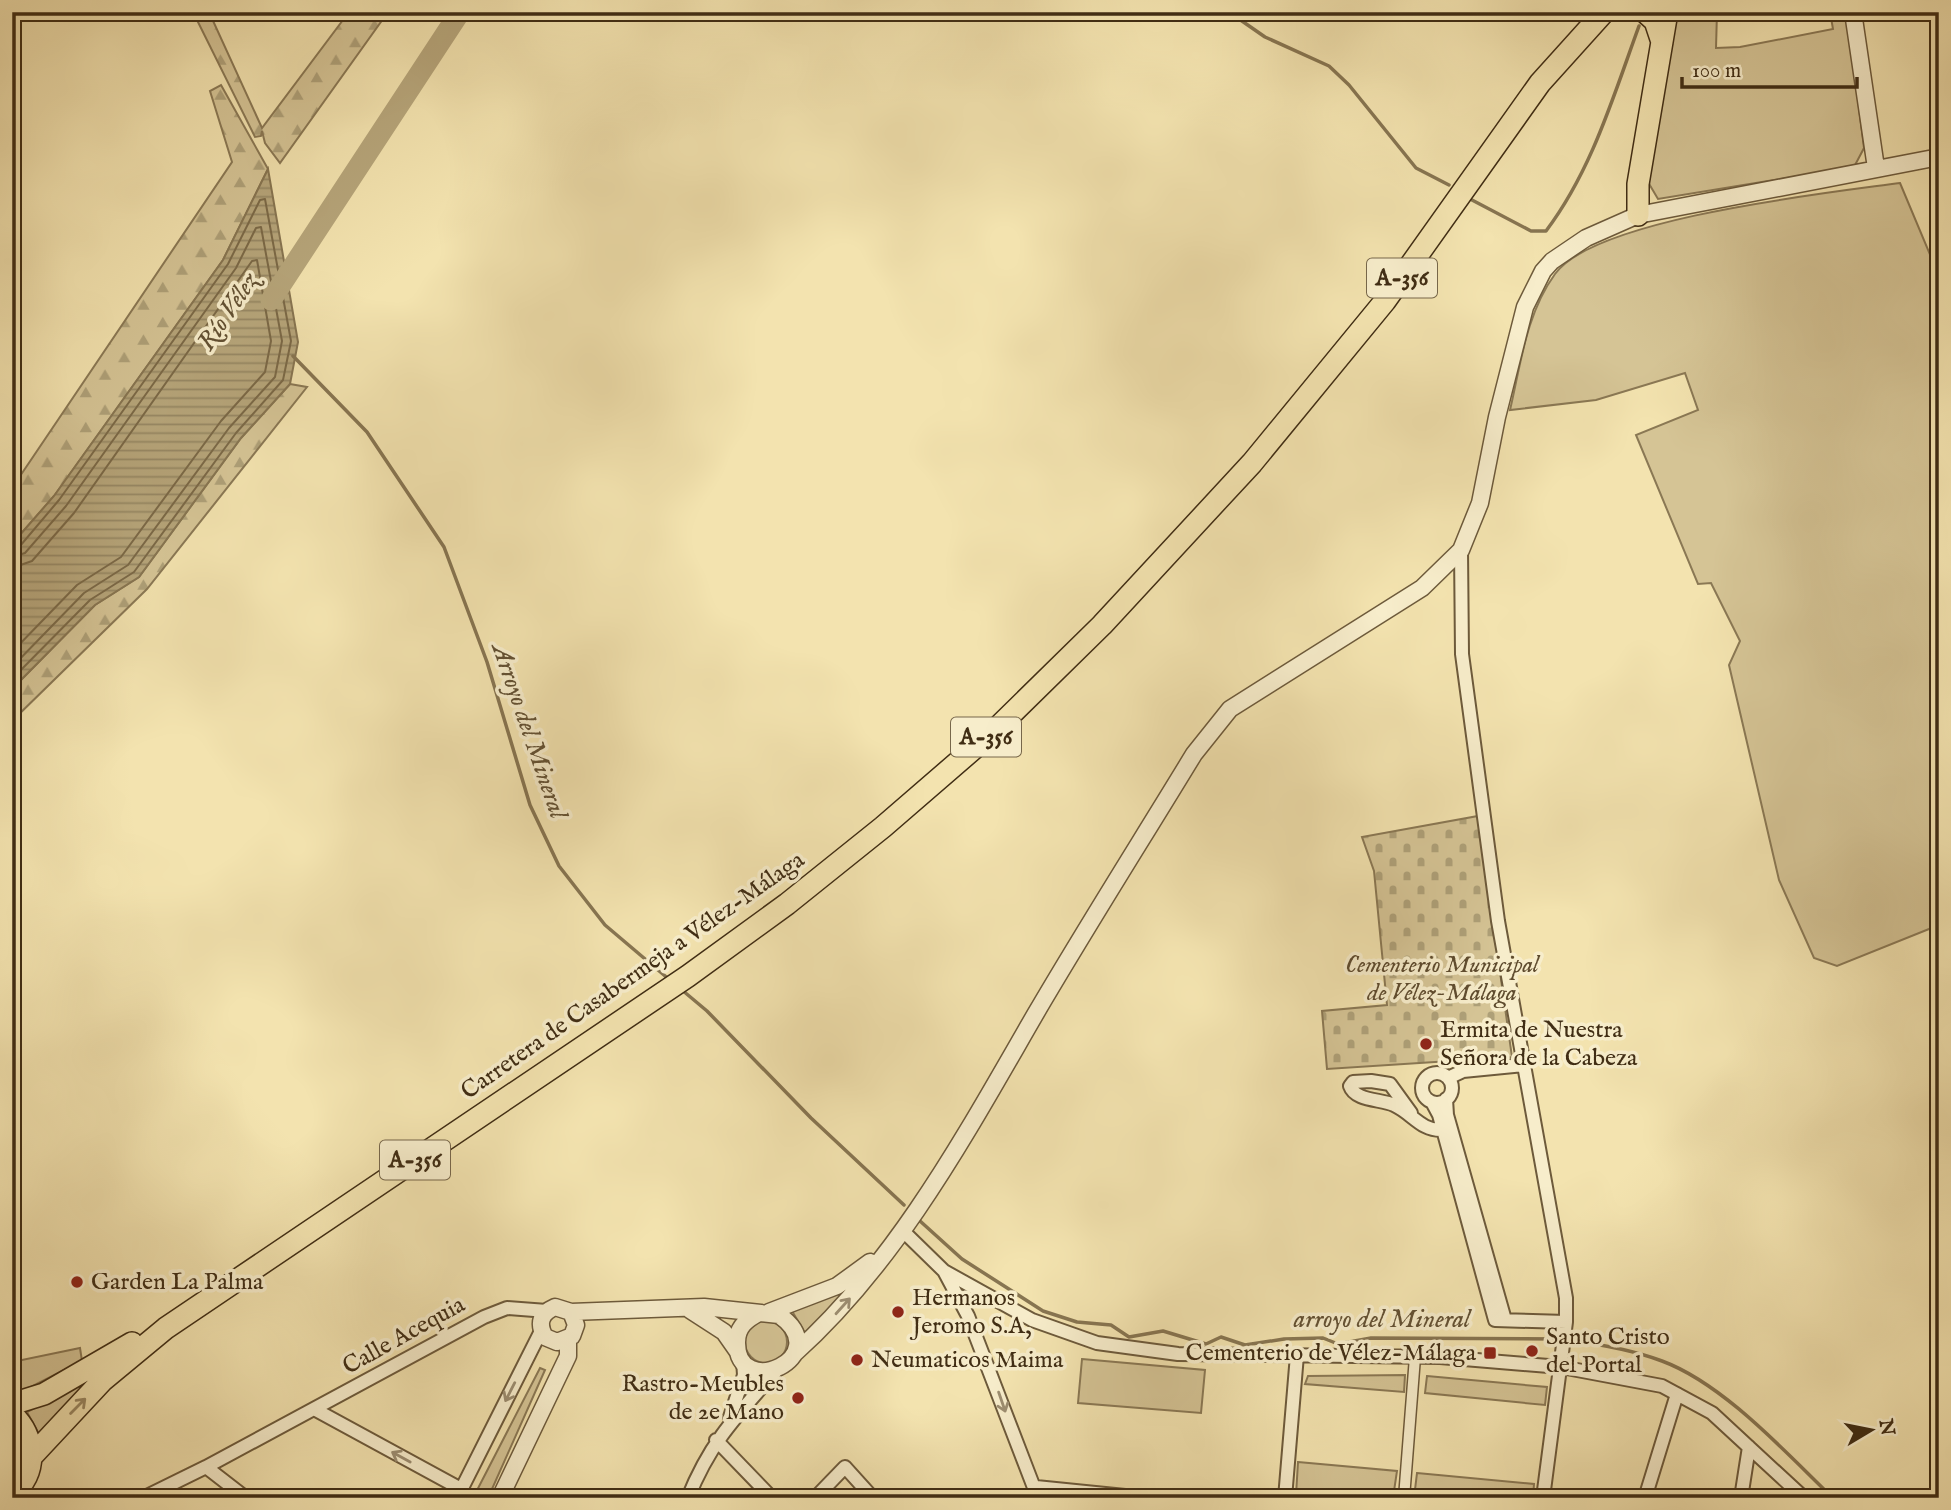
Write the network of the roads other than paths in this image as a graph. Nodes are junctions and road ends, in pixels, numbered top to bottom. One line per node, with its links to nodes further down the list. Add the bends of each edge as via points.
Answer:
1 (1604, 12): 7 (main road, Carretera de Casabermeja a Vélez-Málaga / A-356)
2 (1616, 12): 7 (main road)
3 (1646, 12): 6 (main road, via 1656,21)
4 (1667, 12): 6 (main road)
5 (1853, 12): 9 (street)
6 (1662, 44): 10 (main road, via 1638,184)
7 (1564, 55): 29 (main road, Carretera de Casabermeja a Vélez-Málaga / A-356, via 1539,83 1377,312 1252,463 1112,615 994,730 883,827 688,976)
8 (1939, 157): 9 (street)
9 (1876, 168): 10 (street)
10 (1638, 215): 11 (street, via 1565,251 1543,271 1533,289 1497,417 1480,502)
11 (1461, 550): 12 (street, via 1462,654 1498,921); 18 (street, via 1411,596 1230,709 1194,754 995,1087)
12 (1524, 1065): 13 (street, via 1463,1071); 26 (street, via 1566,1298)
13 (1448, 1078): 14 (street, via 1451,1087); 15 (street, via 1435,1073 1426,1078 1422,1091)
14 (1446, 1099): 15 (street); 25 (street)
15 (1432, 1102): 17 (street)
16 (1411, 1113): 17 (street, via 1420,1124)
17 (1442, 1130): 25 (street)
18 (902, 1230): 19 (street); 20 (street)
19 (891, 1245): 23 (street, via 837,1286); 30 (street, one-way to 19, via 849,1298)
20 (944, 1271): 21 (street); 24 (street)
21 (994, 1301): 24 (street, via 980,1302); 31 (street, via 1097,1343 1178,1354)
22 (688, 1309): 23 (street); 27 (street, via 611,1309); 32 (street, via 724,1332)
23 (764, 1313): 30 (street, via 779,1315 794,1330); 32 (street, via 743,1325 737,1342)
24 (968, 1315): 45 (street, one-way to 45)
25 (1500, 1320): 26 (street)
26 (1566, 1322): 34 (street)
27 (571, 1326): 28 (street); 28 (street, via 563,1307); 36 (street, via 568,1356)
28 (545, 1327): 36 (street, via 555,1358); 39 (street, Calle Acequia, via 517,1309 507,1308); 47 (street, one-way to 47)
29 (166, 1328): 38 (main road, Carretera de Casabermeja a Vélez-Málaga / A-356, via 44,1394); 43 (main road, Carretera de Casabermeja a Vélez-Málaga / A-356, one-way to 29, via 102,1381)
30 (794, 1354): 35 (street)
31 (1297, 1355): 33 (street); 56 (street)
32 (741, 1356): 35 (street, via 759,1371); 41 (street, via 744,1375 738,1399)
33 (1415, 1357): 34 (street); 57 (street)
34 (1560, 1367): 37 (street, via 1662,1386); 58 (street)
35 (777, 1370): 41 (street)
36 (549, 1394): 50 (street)
37 (1678, 1394): 42 (street, via 1712,1413); 59 (street)
38 (12, 1404)
39 (314, 1409): 44 (street, Calle Acequia); 47 (street, one-way to 39)
40 (12, 1414): 43 (main road, via 30,1439)
41 (720, 1435): 51 (street, via 702,1462); 52 (street)
42 (1749, 1447): 60 (street); 61 (street)
43 (32, 1456): 46 (main road, A-356)
44 (206, 1467): 48 (street, Calle Acequia); 49 (street)
45 (1037, 1493): 55 (street)
46 (16, 1494)
47 (459, 1494)
48 (143, 1498)
49 (246, 1498)
50 (500, 1498)
51 (688, 1498)
52 (772, 1498)
53 (816, 1498): 54 (street, via 845,1467)
54 (873, 1498)
55 (1145, 1498)
56 (1284, 1498)
57 (1404, 1498)
58 (1543, 1498)
59 (1645, 1498)
60 (1741, 1498)
61 (1804, 1498)

